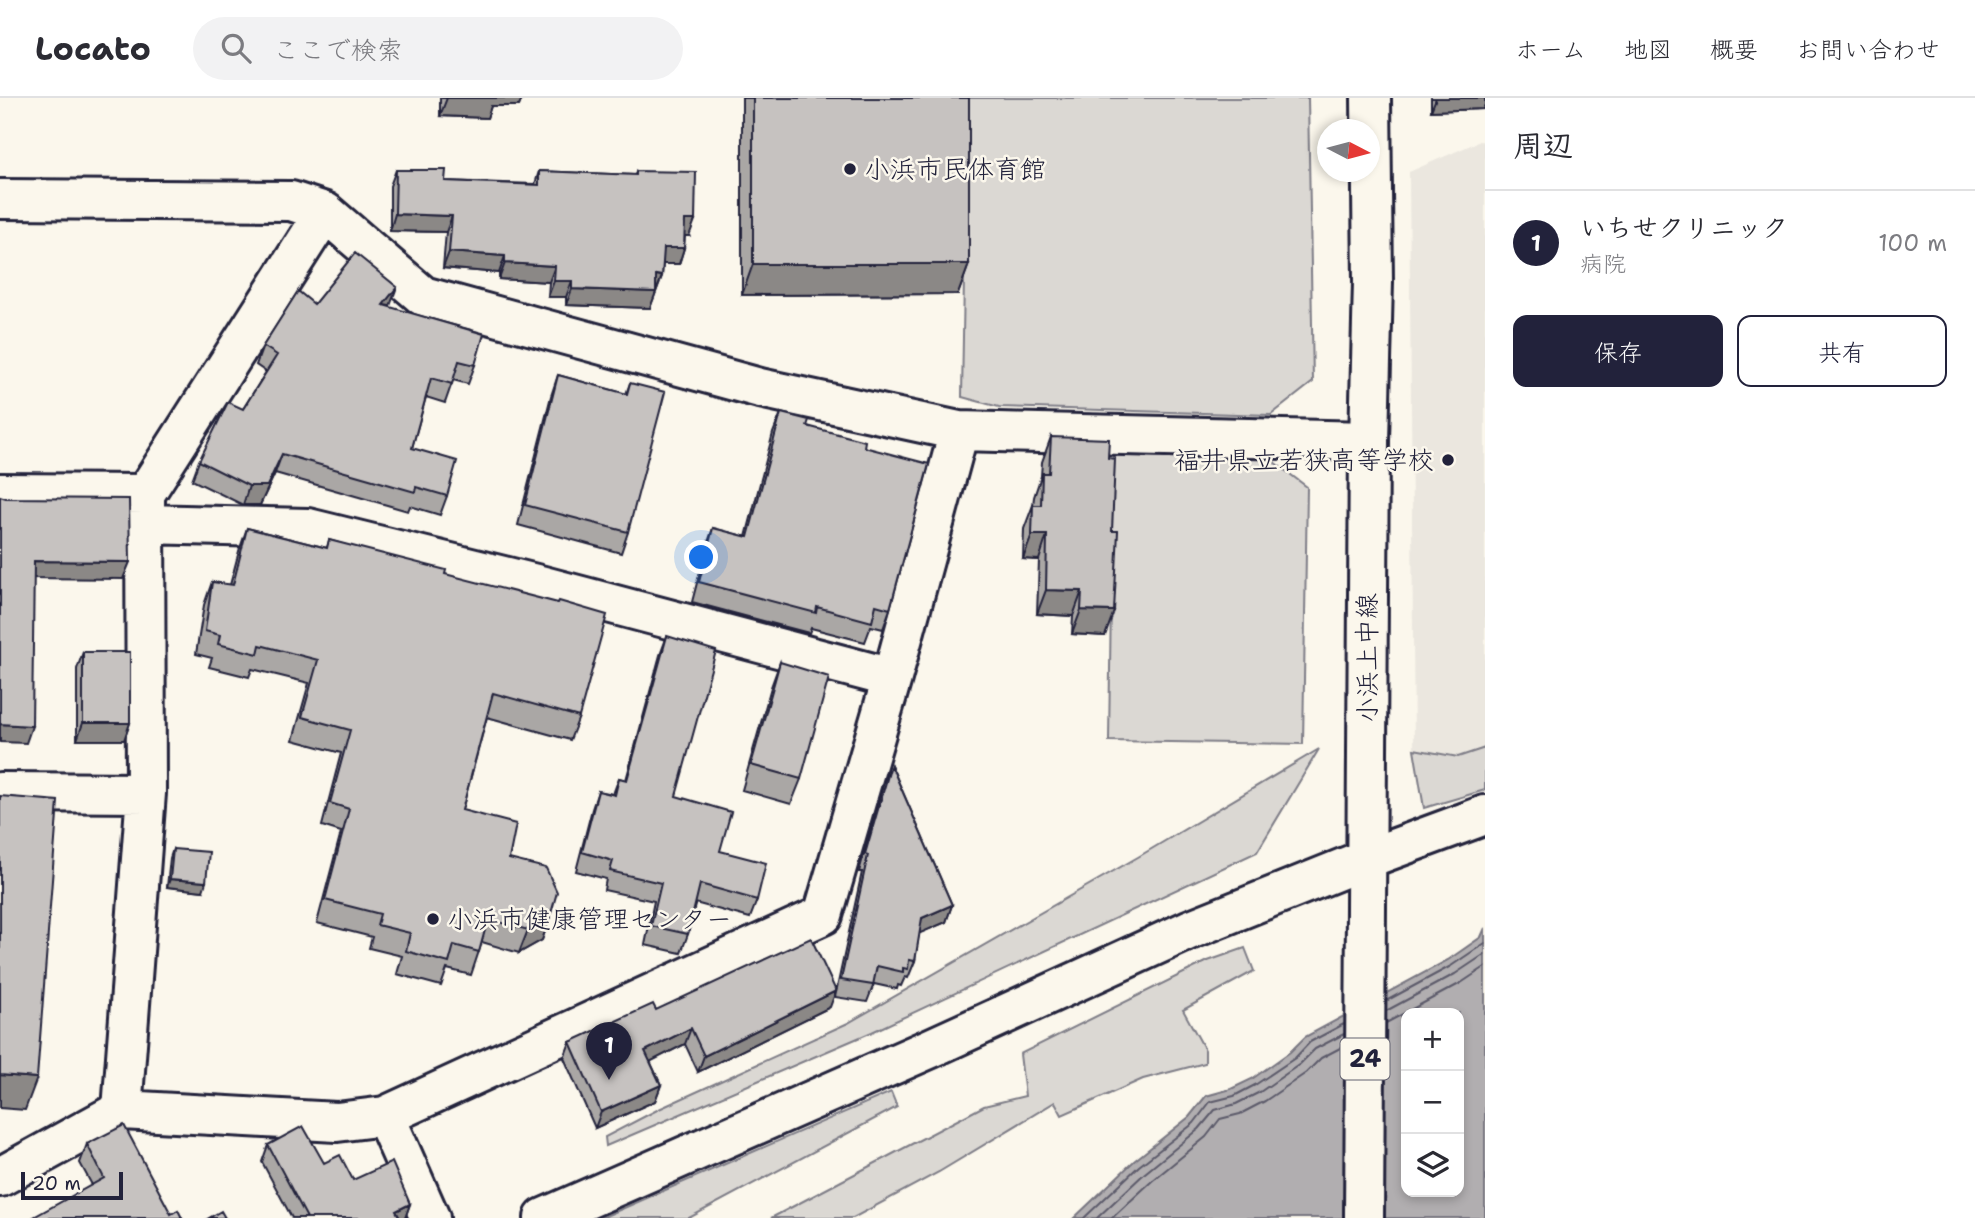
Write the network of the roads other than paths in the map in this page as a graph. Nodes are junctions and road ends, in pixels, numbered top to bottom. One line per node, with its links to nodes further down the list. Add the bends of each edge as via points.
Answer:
1 (1371, 98): 5 (street, 小浜上中線 / 24)
2 (0, 199): 3 (street, via 291,201)
3 (325, 212): 4 (street, via 423,296 760,388); 7 (street)
4 (959, 431): 5 (street); 8 (street)
5 (1369, 441): 12 (street, 小浜上中線 / 24)
6 (0, 493): 7 (street)
7 (145, 509): 8 (street, via 308,528); 10 (street)
8 (892, 678): 14 (street, via 823,915)
9 (0, 792): 10 (street)
10 (146, 793): 13 (street)
11 (1485, 815): 12 (street)
12 (1366, 859): 17 (street, via 1189,930); 18 (street, 小浜上中線 / 24)
13 (122, 1110): 14 (street, via 337,1122); 15 (street)
14 (385, 1116): 16 (street)
15 (0, 1177)
16 (430, 1218)
17 (544, 1218)
18 (1364, 1218)

